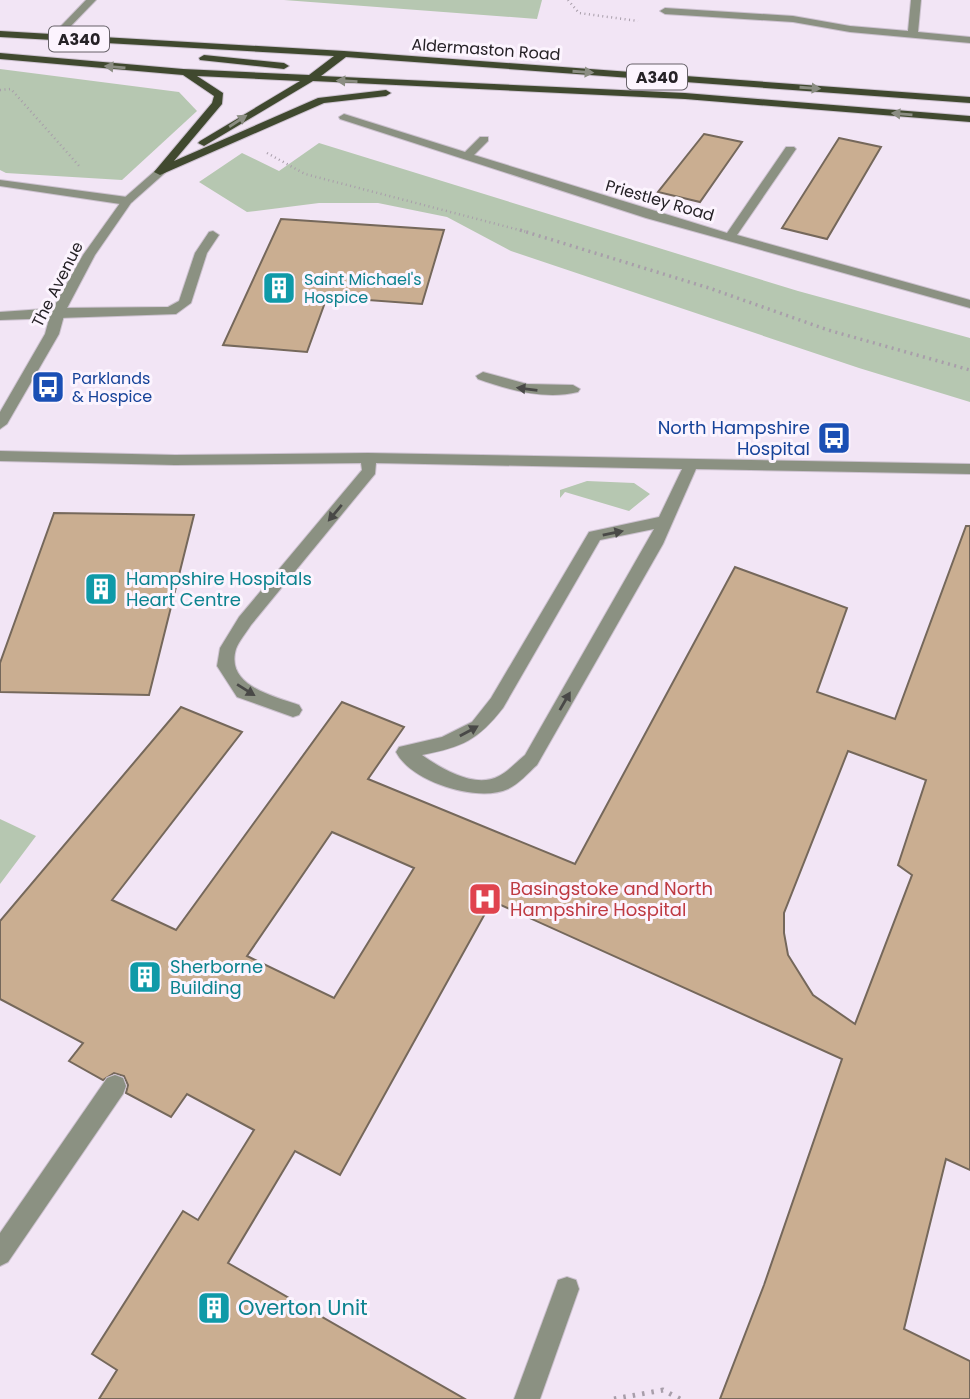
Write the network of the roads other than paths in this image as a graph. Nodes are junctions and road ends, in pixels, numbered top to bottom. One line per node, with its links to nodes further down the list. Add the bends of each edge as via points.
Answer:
1 (91, 0): 4 (street)
2 (916, 0): 6 (street)
3 (664, 11): 6 (street, via 793,19)
4 (60, 33): 5 (main road, Aldermaston Road / A340); 8 (main road, Aldermaston Road / A340); 11 (main road)
5 (0, 34)
6 (913, 35): 7 (street)
7 (970, 40)
8 (158, 45): 9 (main road, Aldermaston Road / A340); 13 (main road, A340, via 183,56 302,68)
9 (344, 54): 13 (main road); 16 (main road, Aldermaston Road / A340, one-way to 16)
10 (0, 56): 11 (main road, A340)
11 (34, 60): 12 (main road, A340, one-way to 11)
12 (183, 72): 13 (main road, A340); 22 (main road, via 219,95 217,104)
13 (310, 79): 14 (main road, A340, one-way to 13); 15 (main road); 22 (main road, one-way to 13)
14 (685, 96): 15 (main road, A340, via 612,102 374,93); 18 (main road, A340, one-way to 14)
15 (322, 100): 22 (main road)
16 (970, 100)
17 (344, 117): 21 (street, Priestley Road)
18 (970, 119)
19 (484, 139): 21 (street)
20 (790, 149): 26 (street)
21 (466, 157): 26 (street, Priestley Road)
22 (160, 172): 24 (street, The Avenue)
23 (0, 183): 24 (street)
24 (127, 201): 28 (street, The Avenue, via 89,255)
25 (213, 235): 28 (street, via 201,253 185,303 171,311)
26 (730, 237): 27 (street, Priestley Road)
27 (970, 304)
28 (58, 313): 29 (street); 32 (street, The Avenue, via 52,334)
29 (0, 316)
30 (483, 376): 31 (street, one-way to 30, via 547,392 511,387)
31 (573, 389)
32 (0, 424)
33 (0, 456): 34 (street)
34 (368, 458): 35 (street); 38 (street, one-way to 38, via 370,471 245,621 228,648 226,666 243,691)
35 (691, 464): 36 (street); 37 (street)
36 (970, 469)
37 (666, 521): 37 (street, via 595,536 478,727 446,743 405,752 422,767 472,787 501,784 531,760)
38 (293, 710)
39 (115, 1086): 40 (street)
40 (0, 1254)
41 (567, 1289): 42 (street)
42 (527, 1399)

